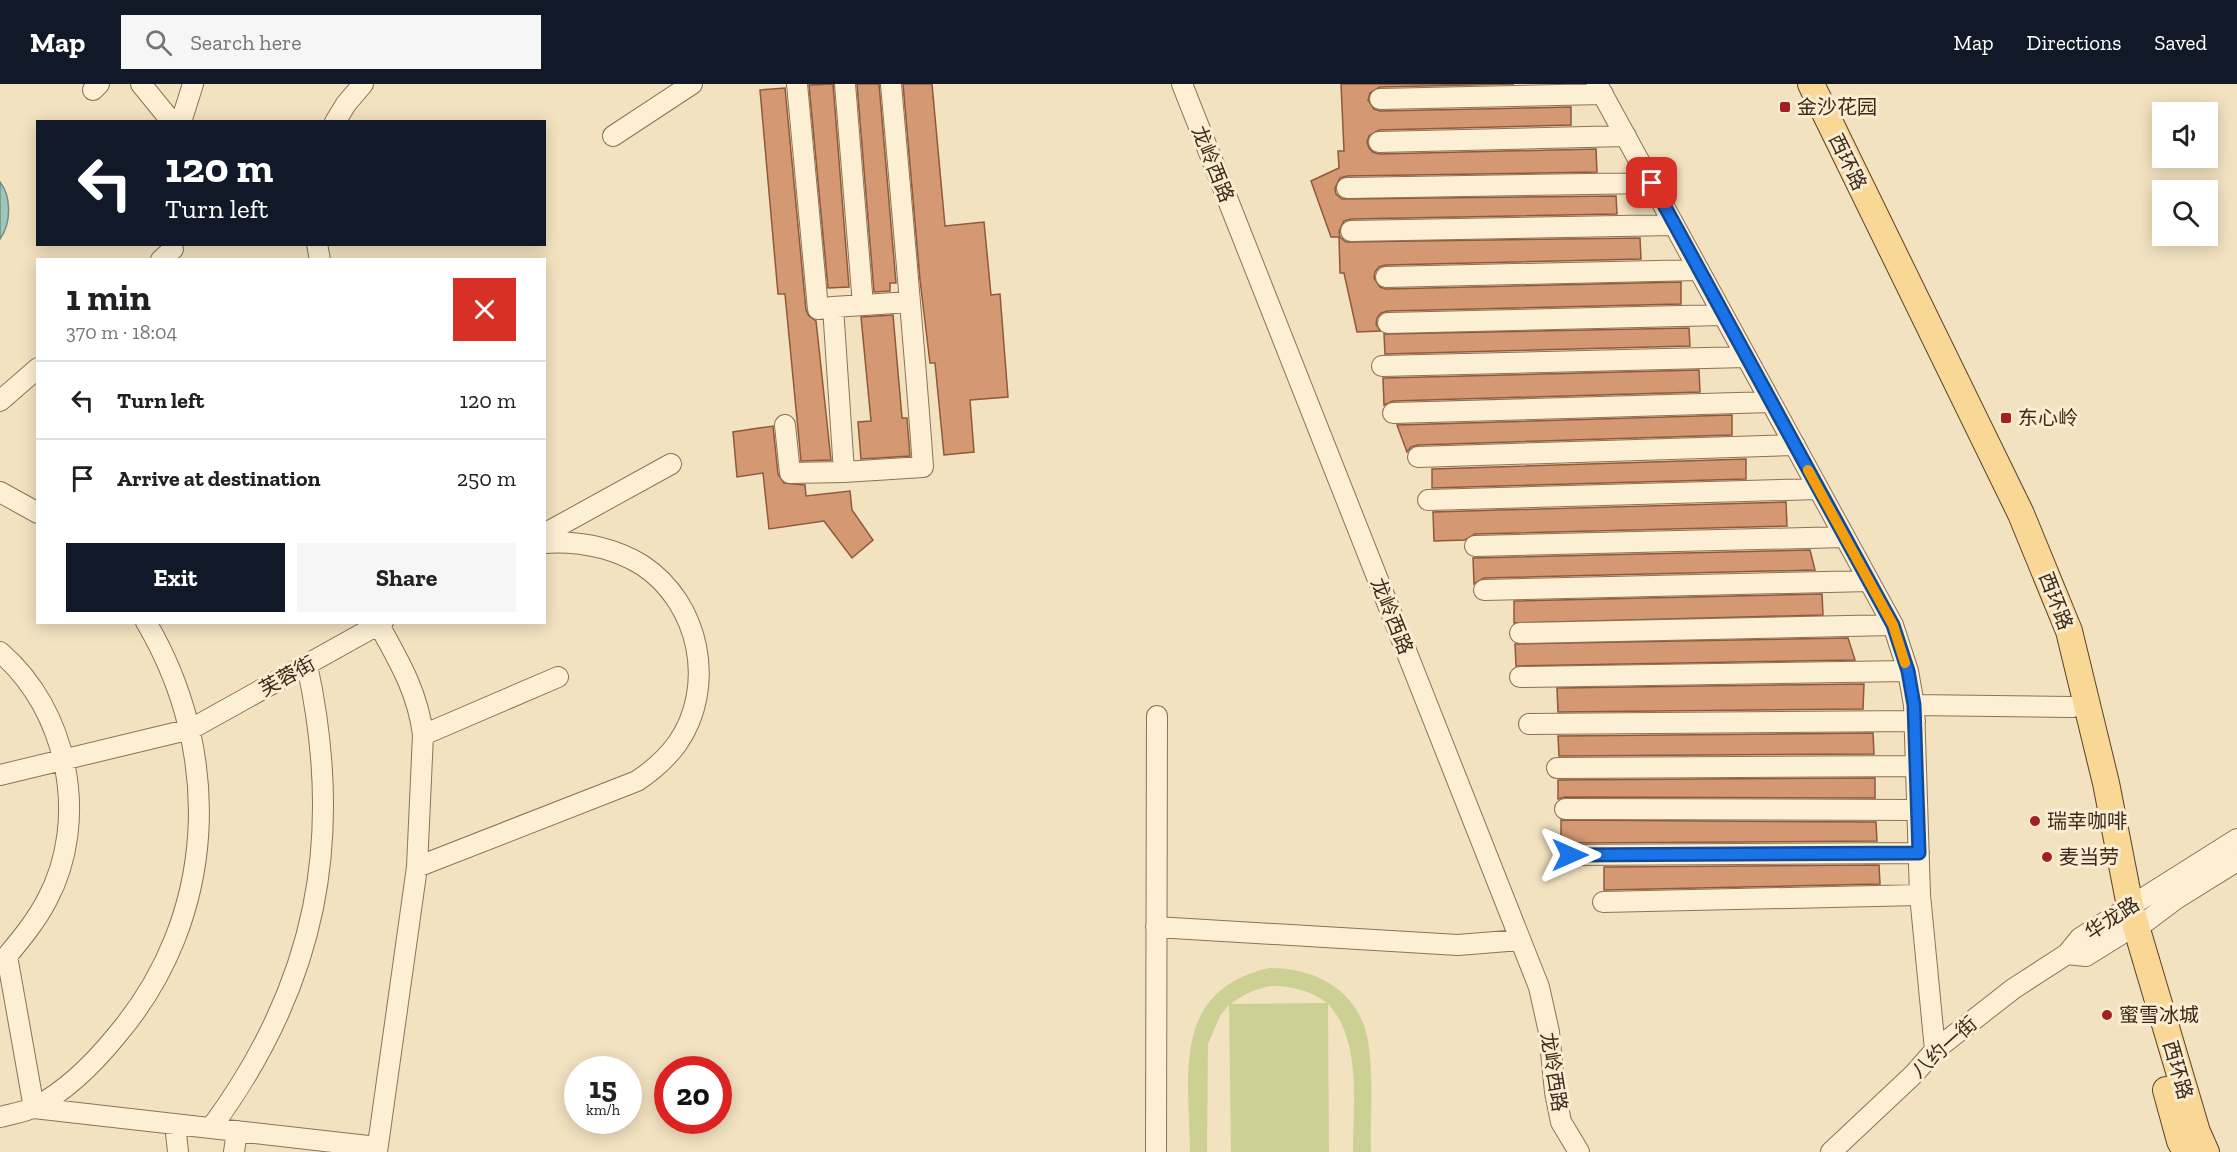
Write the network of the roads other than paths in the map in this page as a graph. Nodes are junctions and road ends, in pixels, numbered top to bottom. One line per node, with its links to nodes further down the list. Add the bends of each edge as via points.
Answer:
1 (141, 84): 13 (street)
2 (193, 84): 14 (street)
3 (363, 84): 15 (street)
4 (692, 84): 16 (street)
5 (798, 84): 27 (street, via 818,309)
6 (845, 84): 26 (street)
7 (891, 84): 25 (street)
8 (1182, 84): 81 (street, 龙岭西路)
9 (1793, 84): 60 (main road, 西环路, via 2007,518 2055,635)
10 (1811, 84): 79 (main road, 西环路, via 2021,514 2069,631 2106,783)
11 (1600, 89): 12 (street); 17 (street)
12 (1380, 99)
13 (170, 120)
14 (182, 120)
15 (336, 120)
16 (613, 136)
17 (1626, 136): 18 (street); 19 (street)
18 (1379, 142)
19 (1652, 183): 20 (street); 21 (street)
20 (1347, 188)
21 (1674, 225): 22 (street); 23 (street)
22 (1351, 231)
23 (1699, 270): 24 (street); 28 (street)
24 (1386, 277)
25 (910, 302): 26 (street); 40 (street, via 923,466)
26 (862, 305): 27 (street)
27 (833, 308): 40 (street)
28 (1724, 315): 29 (street); 30 (street)
29 (1388, 323)
30 (1746, 357): 31 (street); 34 (street)
31 (1382, 366)
32 (36, 370): 33 (street)
33 (0, 401)
34 (1771, 402): 35 (street); 37 (street)
35 (1393, 413)
36 (785, 425): 40 (street, via 790,473)
37 (1795, 445): 38 (street); 41 (street)
38 (1418, 457)
39 (671, 464): 45 (street)
40 (844, 472)
41 (1818, 489): 43 (street); 46 (street)
42 (0, 492): 44 (street)
43 (1428, 500)
44 (36, 512)
45 (546, 533)
46 (1845, 537): 48 (street); 49 (street)
47 (546, 543): 76 (street, via 606,549 642,566 669,590 689,621 698,656 693,711 677,744 637,781)
48 (1476, 546)
49 (1869, 581): 50 (street); 53 (street)
50 (1484, 590)
51 (147, 624): 64 (street, via 171,670)
52 (381, 624): 56 (street, 芙蓉街); 65 (street, via 412,687)
53 (1893, 625): 54 (street); 57 (street)
54 (1520, 633)
55 (0, 652): 66 (street, via 34,691 52,724)
56 (307, 665): 64 (street, 芙蓉街); 87 (street, via 324,777 317,890 299,963 282,1008 253,1067)
57 (1908, 671): 59 (street); 61 (street)
58 (558, 677): 65 (street)
59 (1520, 677)
60 (2073, 707): 61 (street); 79 (main road, 西环路)
61 (1914, 713): 63 (street); 67 (street)
62 (1157, 716): 80 (street)
63 (1529, 724)
64 (191, 729): 66 (street, 芙蓉街); 84 (street, via 200,791 197,853 174,944 144,999 106,1048 68,1084)
65 (423, 735): 76 (street)
66 (64, 760): 69 (street, 芙蓉街); 84 (street, via 69,795 61,865 30,929 7,956)
67 (1916, 766): 68 (street); 71 (street)
68 (1557, 768)
69 (0, 775)
70 (1565, 809): 71 (street)
71 (1917, 810): 73 (street)
72 (2237, 839): 79 (street, 华龙路)
73 (1919, 853): 74 (street); 77 (street)
74 (1570, 855)
75 (2237, 861): 79 (street, 华龙路, via 2176,899)
76 (417, 867): 89 (street)
77 (1920, 895): 78 (street); 83 (street)
78 (1603, 902)
79 (2127, 920): 82 (street, 华龙路, via 2086,956); 95 (main road, 西环路, via 2180,1141); 96 (main road, 西环路)
80 (1156, 927): 81 (street, via 1458,945); 92 (street)
81 (1520, 940): 93 (street, 龙岭西路, via 1541,999 1562,1122)
82 (2067, 954): 83 (street, 八约一街, via 2013,989)
83 (1935, 1050): 94 (street, 八约一街)
84 (34, 1108): 85 (street); 86 (street)
85 (0, 1117)
86 (175, 1124): 87 (street); 90 (street)
87 (211, 1128): 88 (street)
88 (237, 1131): 89 (street); 91 (street)
89 (377, 1150)
90 (178, 1152)
91 (234, 1152)
92 (1156, 1152)
93 (1579, 1152)
94 (1831, 1152)
95 (2186, 1152)
96 (2206, 1152)

